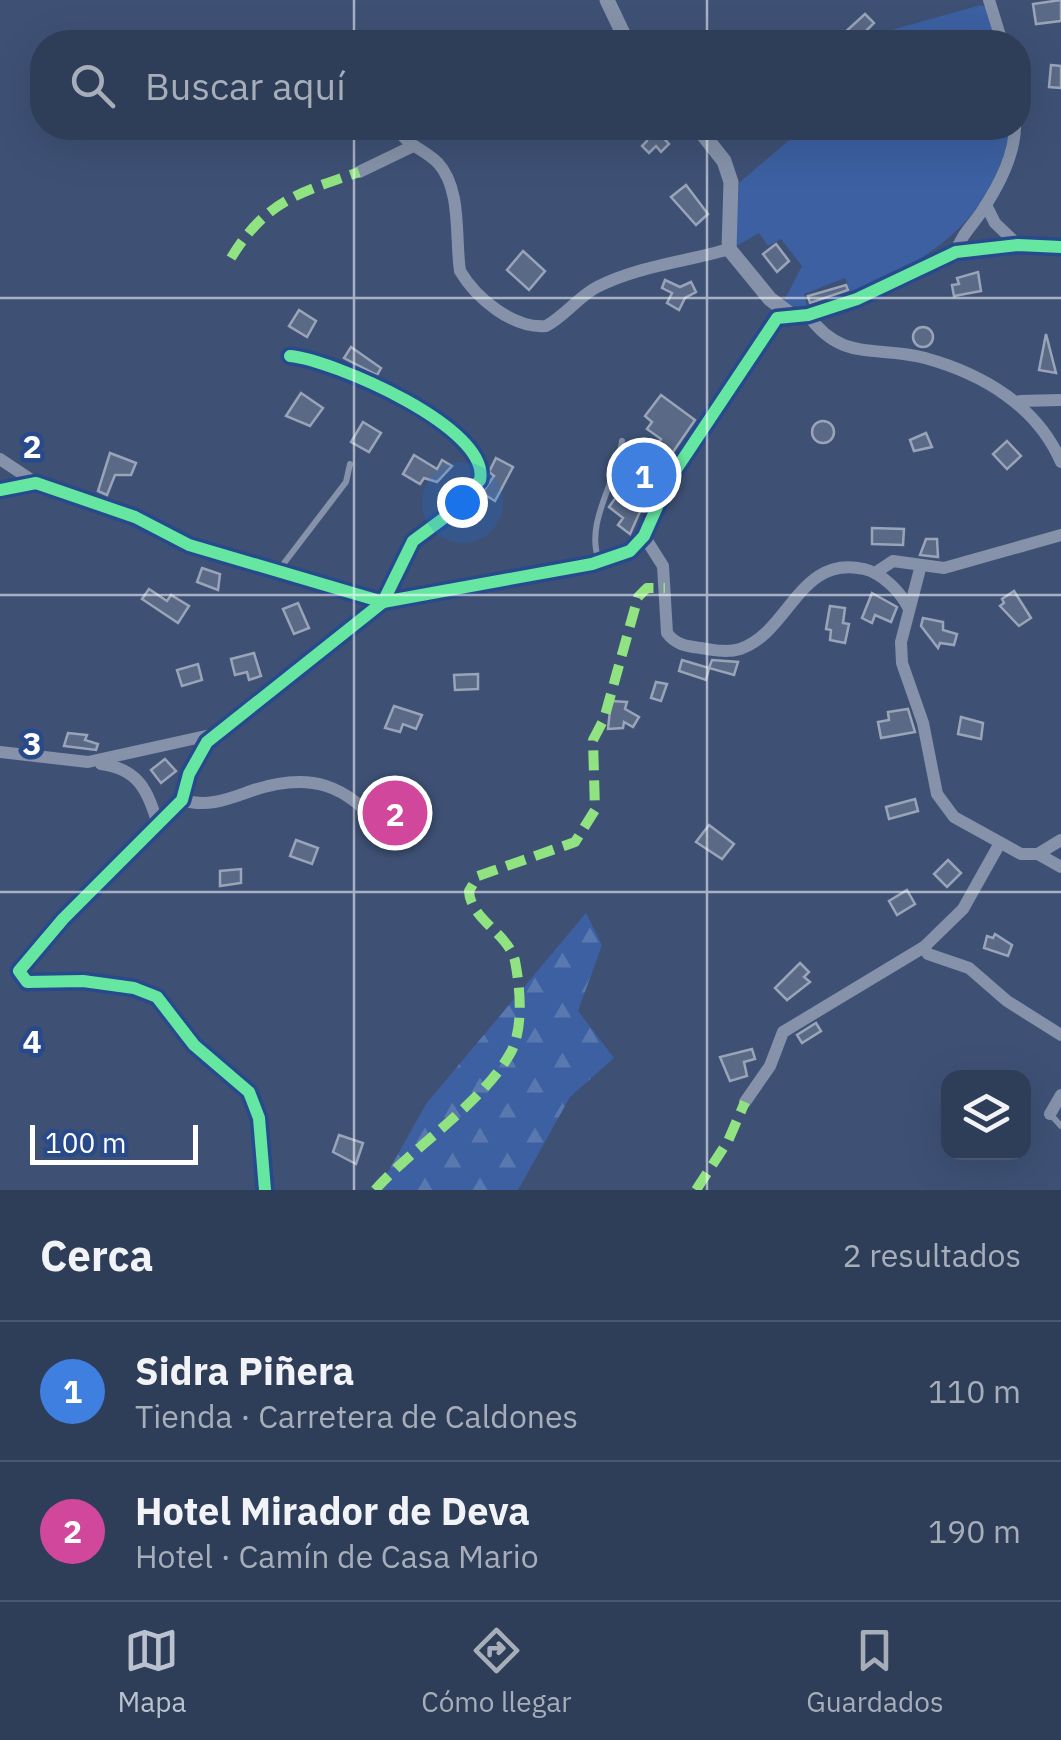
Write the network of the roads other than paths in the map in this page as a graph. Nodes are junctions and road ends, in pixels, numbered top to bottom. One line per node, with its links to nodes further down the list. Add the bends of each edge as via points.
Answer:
1 (607, 0): 3 (street)
2 (989, 0): 4 (street)
3 (622, 30)
4 (998, 30)
5 (406, 140): 8 (street)
6 (708, 140): 13 (street, via 731,182)
7 (1013, 140): 10 (street)
8 (412, 148): 9 (street); 13 (street, via 439,164 448,180 467,283 528,326 546,326 598,286)
9 (359, 172)
10 (986, 205): 11 (street, via 994,223); 14 (street)
11 (1018, 244): 12 (street); 14 (street)
12 (1061, 247)
13 (729, 250): 15 (street)
14 (956, 252): 16 (street)
15 (790, 314): 16 (street); 27 (street, via 764,331 669,480)
16 (808, 315): 19 (street, via 835,343 924,358)
17 (290, 356): 32 (street, via 394,392 466,443 480,462 474,489 407,548)
18 (1061, 400): 19 (street)
19 (1020, 402): 22 (street)
20 (622, 441): 28 (lane, via 599,516 594,548)
21 (0, 459): 24 (street)
22 (1061, 462)
23 (350, 464): 30 (lane, via 346,482)
24 (36, 482): 25 (street); 30 (street, via 135,517 189,545)
25 (0, 490)
26 (1061, 534): 29 (street, via 944,568)
27 (644, 536): 28 (street, via 630,551); 31 (street, via 663,566 667,633 684,646 739,649 763,636 814,578 838,567)
28 (600, 562): 32 (street)
29 (921, 565): 31 (street, via 893,561); 33 (street)
30 (277, 572): 32 (street)
31 (875, 572): 33 (street)
32 (383, 602): 34 (street)
33 (909, 608): 41 (street, via 902,663 937,794 954,818)
34 (215, 734): 36 (street); 37 (street, via 189,774)
35 (0, 752): 36 (street)
36 (88, 762): 38 (street, via 135,774)
37 (182, 800): 38 (street); 39 (street, via 218,802 308,782 363,804)
38 (158, 824): 50 (street, via 63,919 19,977 134,988 156,998 194,1046 249,1092 260,1118)
39 (384, 831)
40 (1061, 840): 42 (street)
41 (1000, 843): 42 (street); 44 (street, via 963,909)
42 (1038, 854): 43 (street)
43 (1061, 868)
44 (924, 948): 45 (street, via 976,973); 47 (street, via 790,1025)
45 (1061, 1035)
46 (1061, 1095): 48 (street)
47 (745, 1102)
48 (1050, 1114): 49 (lane)
49 (1061, 1126)
50 (265, 1190)

